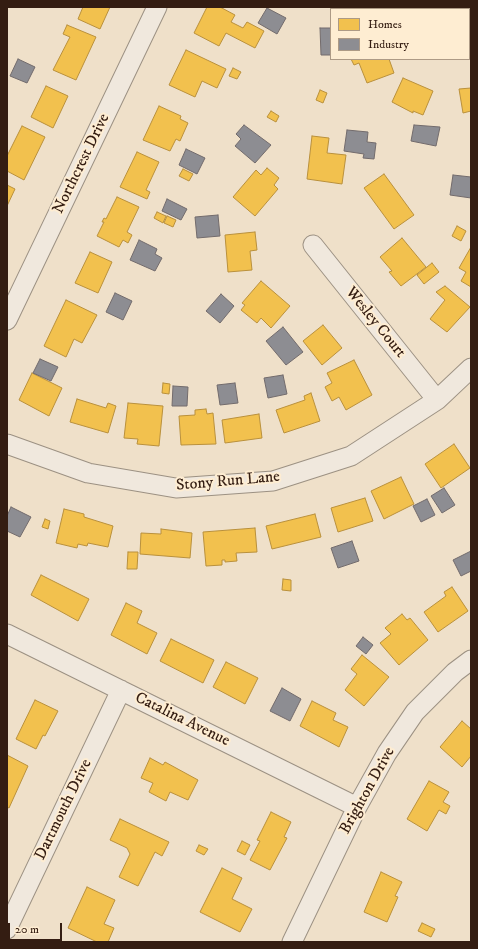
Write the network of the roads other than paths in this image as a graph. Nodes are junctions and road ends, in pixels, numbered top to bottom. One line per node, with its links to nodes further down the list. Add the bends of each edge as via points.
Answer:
1 (157, 7): 3 (street, Northcrest Drive)
2 (313, 245): 5 (street, Wesley Court)
3 (7, 320)
4 (471, 368): 5 (street, Stony Run Lane)
5 (437, 400): 6 (street, Stony Run Lane, via 351,456 273,481 176,488 88,473)
6 (7, 444)
7 (7, 634): 9 (street, Catalina Avenue)
8 (471, 660): 10 (street, Brighton Drive, via 455,672 415,712 387,753)
9 (121, 690): 10 (street, Catalina Avenue); 11 (street, Dartmouth Drive)
10 (357, 807): 12 (street, Brighton Drive)
11 (7, 929)
12 (292, 942)

